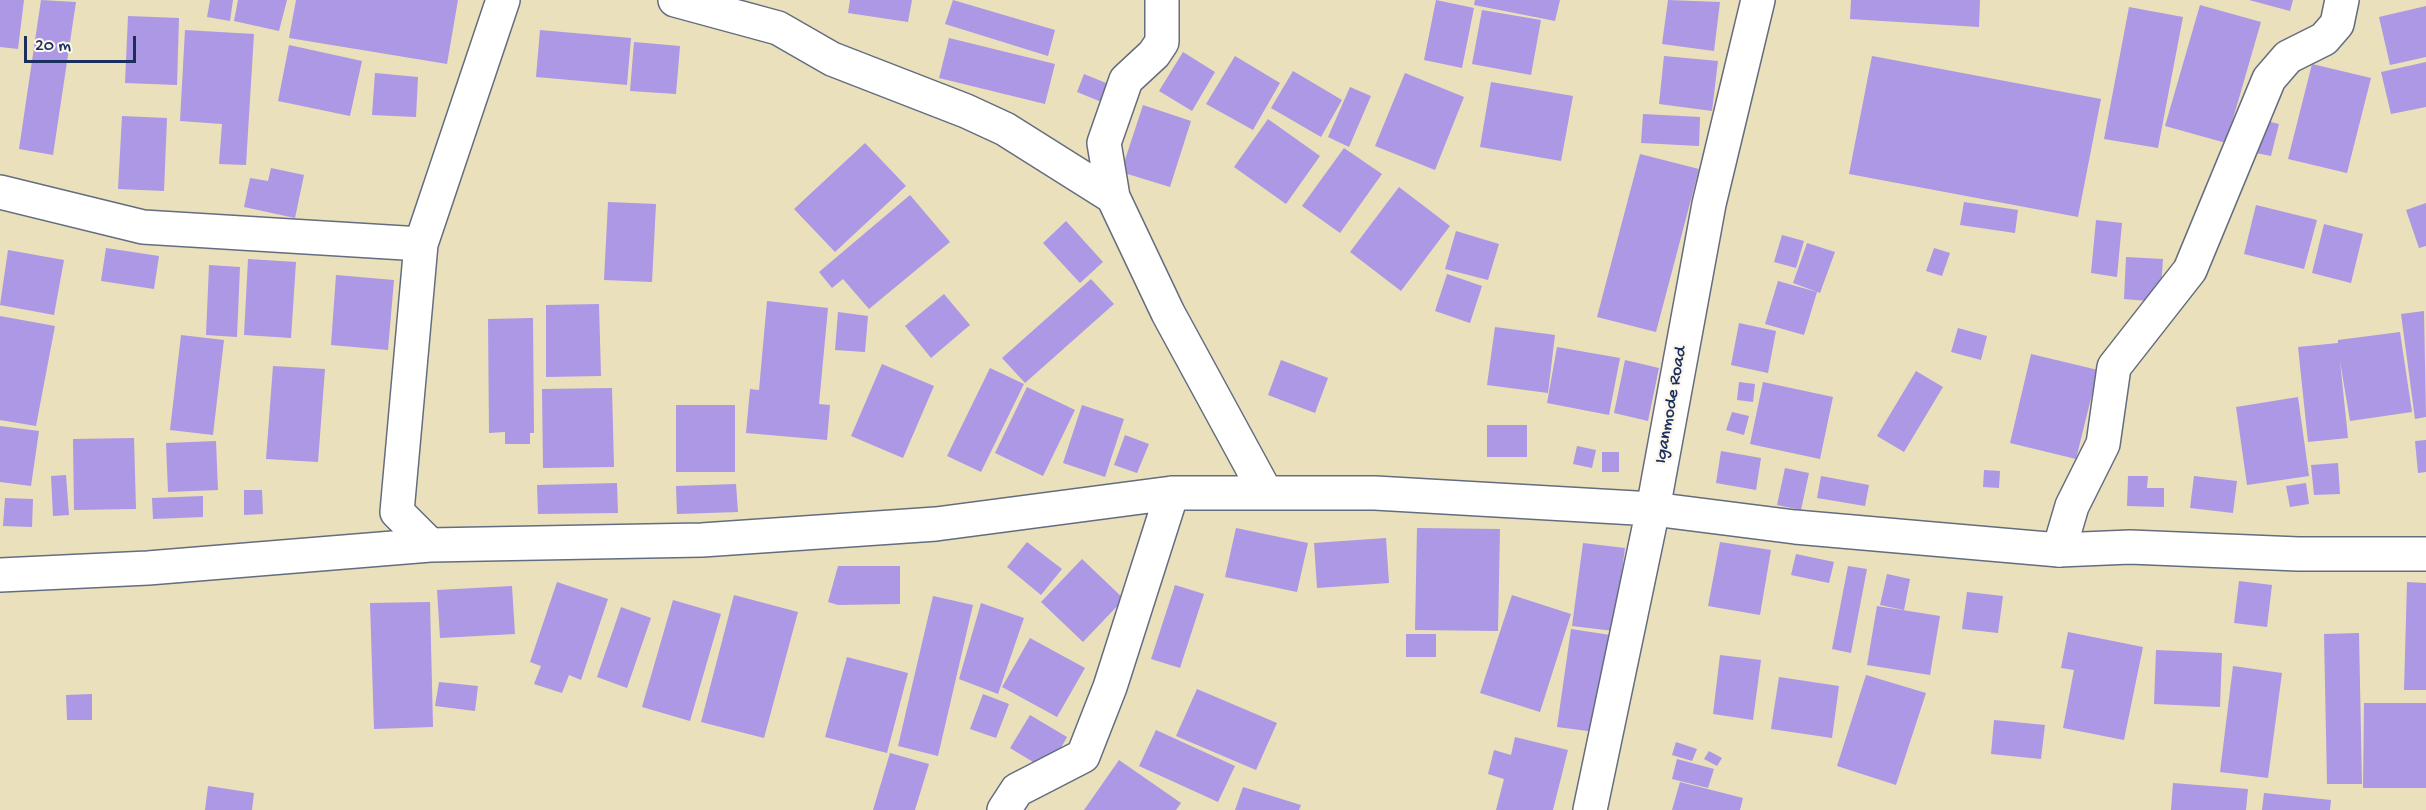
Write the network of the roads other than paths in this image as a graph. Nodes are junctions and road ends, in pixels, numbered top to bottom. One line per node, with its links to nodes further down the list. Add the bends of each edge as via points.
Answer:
1 (503, 0): 10 (street)
2 (675, 0): 7 (street, via 778,28 832,59 1005,129)
3 (1162, 0): 6 (street, via 1162,42 1126,80)
4 (1758, 0): 13 (street, Iganmode Road, via 1709,204)
5 (2342, 0): 15 (street, via 2337,24 2324,39 2288,57 2269,79 2190,270 2114,367 2103,444 2072,506)
6 (1104, 143): 7 (street); 9 (street)
7 (1059, 165): 9 (street)
8 (0, 192): 10 (street, via 143,227)
9 (1113, 197): 12 (street, via 1168,313)
10 (421, 244): 14 (street, via 397,512)
11 (1172, 493): 12 (street); 14 (street, via 936,524 714,540); 18 (street, via 1110,687 1083,756 1017,790)
12 (1266, 493): 13 (street, via 1375,493)
13 (1653, 509): 15 (street, via 1795,527); 19 (street, Iganmode Road)
14 (430, 545): 17 (street, via 148,568)
15 (2059, 550): 16 (street, via 2130,547 2298,554)
16 (2426, 554)
17 (0, 574)
18 (1004, 810)
19 (1590, 810)

